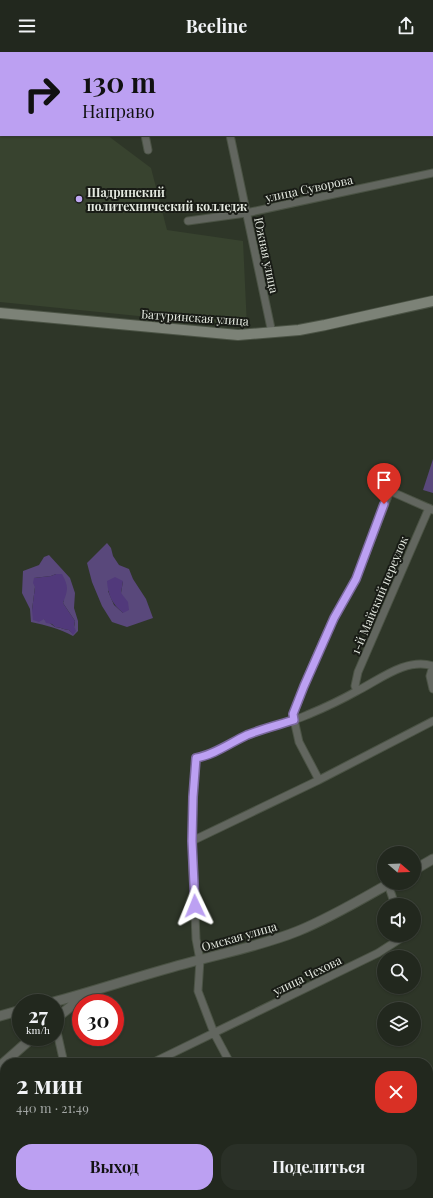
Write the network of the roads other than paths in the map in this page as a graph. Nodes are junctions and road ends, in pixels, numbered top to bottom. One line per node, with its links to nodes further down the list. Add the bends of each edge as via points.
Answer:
1 (145, 136): 3 (street)
2 (230, 136): 5 (street, Южная улица)
3 (148, 150)
4 (433, 173): 5 (street, улица Суворова)
5 (246, 213): 6 (street, улица Суворова); 9 (street, Южная улица)
6 (188, 221)
7 (433, 301): 9 (main road, Батуринская улица, via 325,325)
8 (0, 313): 9 (main road, Батуринская улица, via 221,334)
9 (272, 333)
10 (431, 509): 13 (street, 1-й Майский переулок, via 358,672 355,686); 14 (street, via 390,491 356,579 334,618 304,686 293,714)
11 (433, 666): 12 (street, via 430,676); 13 (street, via 407,666)
12 (433, 689)
13 (357, 691): 14 (street)
14 (294, 720): 16 (street, via 300,742); 17 (street, via 264,728 206,757 196,758)
15 (433, 721): 16 (street)
16 (319, 780): 17 (street)
17 (192, 841): 22 (street, via 196,932)
18 (433, 859): 19 (street)
19 (421, 866)
20 (378, 890): 22 (street, Омская улица, via 299,930 262,944)
21 (395, 942): 28 (street, улица Чехова, via 378,953)
22 (200, 960): 23 (street, Омская улица); 28 (street, via 198,991)
23 (87, 993): 24 (street, Омская улица); 25 (street)
24 (64, 999)
25 (64, 1012)
26 (12, 1013): 27 (street)
27 (0, 1016)
28 (214, 1033): 33 (street, улица Чехова); 34 (street)
29 (23, 1046): 31 (street)
30 (60, 1046): 32 (street)
31 (9, 1058)
32 (63, 1058)
33 (162, 1058)
34 (227, 1058)

